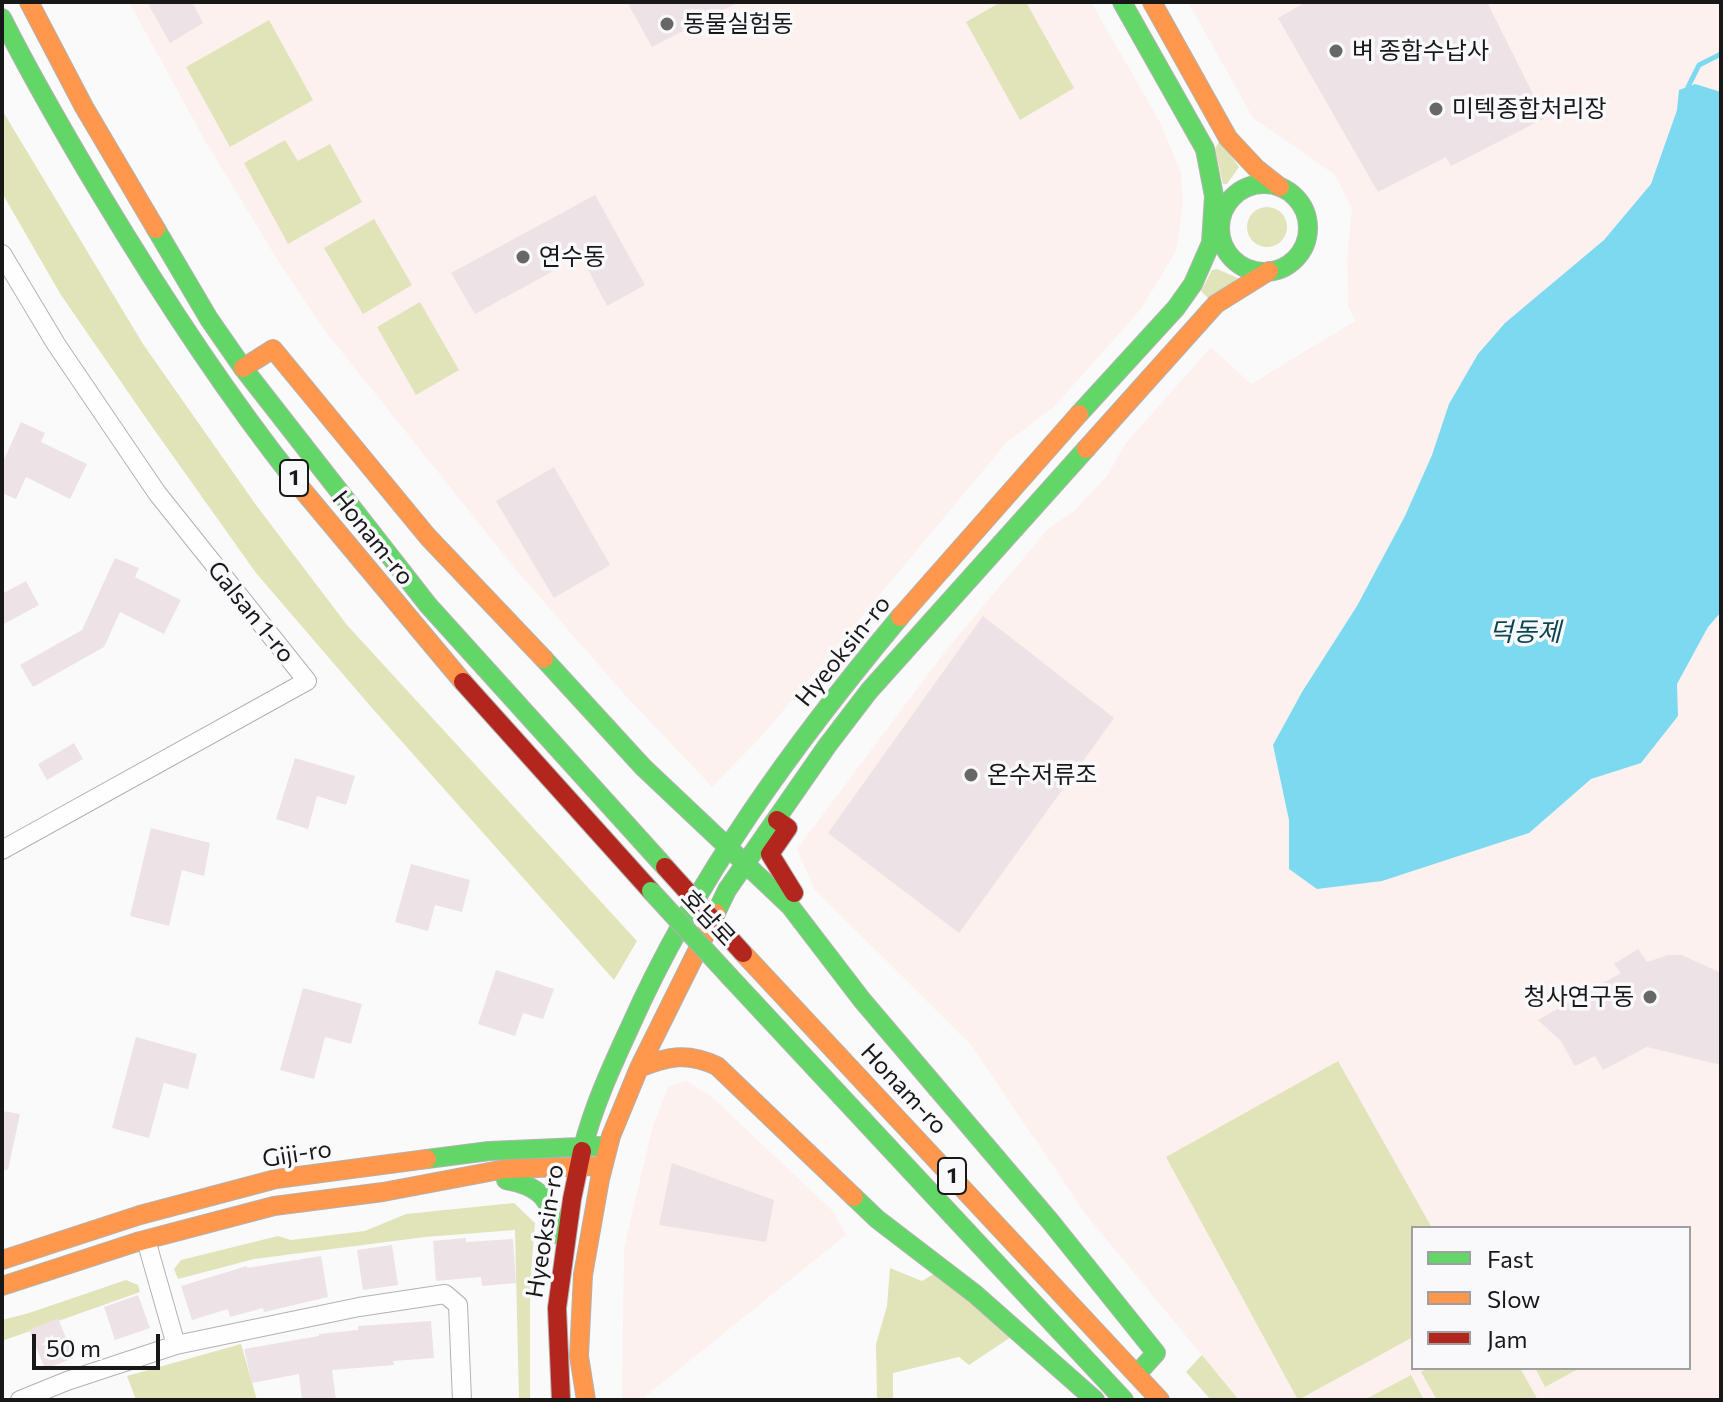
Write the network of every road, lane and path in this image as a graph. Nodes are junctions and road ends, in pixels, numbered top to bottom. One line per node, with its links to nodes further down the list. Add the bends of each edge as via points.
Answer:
1 (29, 2): 9 (main road, Honam-ro / 1, via 84,107)
2 (1122, 2): 6 (main road, Hyeoksin-ro, via 1205,149)
3 (1152, 2): 5 (main road, Hyeoksin-ro, via 1228,138)
4 (2, 18): 15 (main road, Honam-ro / 1, via 35,84 171,310 290,474 510,737)
5 (1280, 187): 6 (main road, Hyeoksin-ro, via 1263,183 1237,193); 8 (main road, Hyeoksin-ro, via 1301,202 1309,229 1299,256 1288,266)
6 (1217, 227): 8 (main road, via 1237,263); 11 (main road, Hyeoksin-ro, via 1193,284 1176,308 850,676)
7 (2, 254): 12 (street, Galsan 1-ro, via 157,493 307,681)
8 (1269, 271): 10 (main road, Hyeoksin-ro, via 1216,304 1194,327 869,691)
9 (243, 368): 11 (main road, via 273,349 428,537 643,767); 14 (main road, Honam-ro / 1, via 428,605)
10 (777, 820): 13 (main road, Hyeoksin-ro); 16 (main road, via 788,828 770,854 797,897)
11 (726, 845): 13 (main road); 20 (main road, Hyeoksin-ro, via 658,964)
12 (2, 850)
13 (745, 862): 16 (main road); 19 (main road, Hyeoksin-ro)
14 (665, 867): 17 (main road, 호남로 / 1, bridge)
15 (651, 891): 18 (main road, 호남로 / 1, bridge)
16 (790, 906): 32 (main road, via 1156,1353)
17 (743, 953): 32 (main road, Honam-ro / 1)
18 (730, 977): 38 (main road, Honam-ro / 1)
19 (639, 1068): 21 (main road, Hyeoksin-ro); 37 (main road, via 695,1054 717,1066 877,1219 975,1294)
20 (593, 1115): 22 (main road, Hyeoksin-ro); 23 (main road, via 569,1138)
21 (609, 1146): 22 (main road, Giji-ro); 25 (main road, Hyeoksin-ro)
22 (584, 1147): 23 (main road, Giji-ro); 24 (main road, Hyeoksin-ro)
23 (543, 1148): 29 (main road, Giji-ro, via 276,1179 140,1215)
24 (579, 1166): 25 (main road, Giji-ro); 26 (main road, Giji-ro); 27 (main road, Hyeoksin-ro)
25 (604, 1166): 36 (main road, Hyeoksin-ro, via 583,1275 579,1356)
26 (505, 1169): 27 (main road, via 506,1180 533,1188 552,1208 554,1233); 28 (main road, Giji-ro, via 274,1206)
27 (566, 1237): 35 (main road, Hyeoksin-ro, via 556,1320)
28 (146, 1240): 30 (main road, Giji-ro); 31 (street)
29 (2, 1260)
30 (2, 1286)
31 (176, 1345): 33 (street); 34 (street, via 445,1294 458,1305)
32 (1137, 1374): 39 (main road, Honam-ro / 1)
33 (20, 1400)
34 (462, 1400)
35 (561, 1400)
36 (586, 1400)
37 (1095, 1400)
38 (1124, 1400)
39 (1160, 1400)

